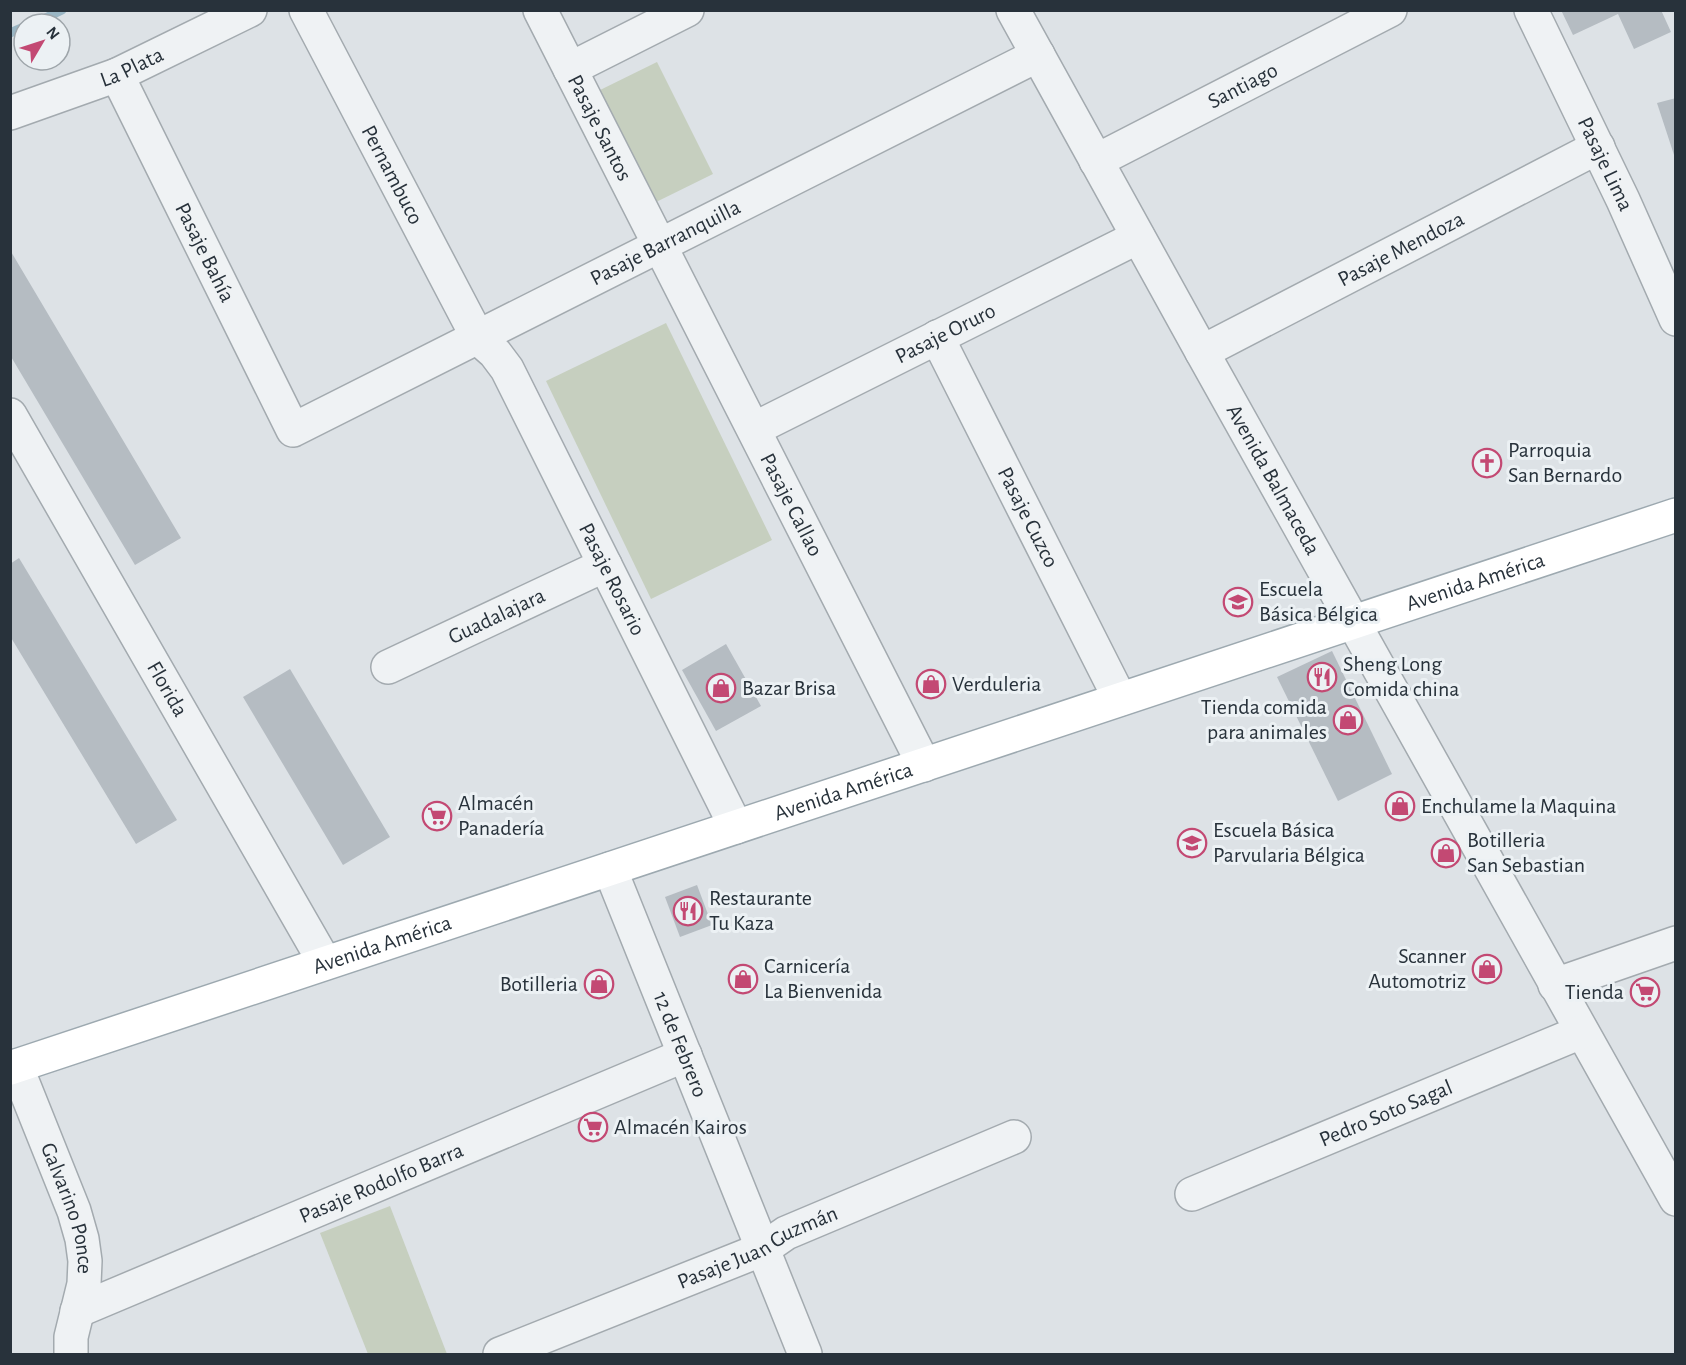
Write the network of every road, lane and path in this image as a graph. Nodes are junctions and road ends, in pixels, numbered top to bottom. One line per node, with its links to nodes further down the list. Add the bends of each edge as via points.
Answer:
1 (250, 10): 10 (street, La Plata)
2 (306, 10): 18 (street, Pernambuco)
3 (540, 10): 9 (street, Pasaje Santos)
4 (687, 10): 9 (street)
5 (1013, 10): 8 (street, Avenida Balmaceda)
6 (1390, 10): 13 (street, Santiago)
7 (1531, 10): 12 (street, Pasaje Lima)
8 (1038, 55): 13 (street, Avenida Balmaceda); 15 (street, Pasaje Barranquilla)
9 (570, 69): 15 (street, Pasaje Santos)
10 (117, 75): 11 (street, La Plata); 21 (street, Pasaje Bahía)
11 (10, 113)
12 (1598, 147): 16 (street, Pasaje Lima); 19 (street, Pasaje Mendoza)
13 (1096, 161): 14 (street, Avenida Balmaceda)
14 (1138, 237): 17 (street, Pasaje Oruro); 19 (street, Avenida Balmaceda)
15 (661, 245): 18 (street, Pasaje Barranquilla); 20 (street, Pasaje Callao)
16 (1676, 319)
17 (937, 337): 20 (street, Pasaje Oruro); 27 (street, Pasaje Cuzco)
18 (478, 338): 21 (street, Pasaje Barranquilla); 24 (street, Pasaje Rosario, via 507,369)
19 (1202, 352): 25 (street, Avenida Balmaceda)
20 (754, 429): 28 (street, Pasaje Callao)
21 (293, 430)
22 (15, 432): 32 (street, Florida)
23 (1676, 514): 25 (main road, Avenida América)
24 (605, 565): 26 (street, Guadalajara); 29 (street, Pasaje Rosario)
25 (1353, 622): 27 (main road, Avenida América); 33 (street, Avenida Balmaceda)
26 (388, 667)
27 (1120, 699): 28 (main road, Avenida América)
28 (924, 765): 29 (main road, Avenida América)
29 (736, 827): 30 (main road, Avenida América)
30 (610, 869): 32 (main road, Avenida América); 35 (street, 12 de Febrero)
31 (1676, 943): 33 (street)
32 (325, 963): 36 (main road, Avenida América)
33 (1555, 985): 34 (street, Avenida Balmaceda)
34 (1581, 1032): 38 (street, Pedro Soto Sagal); 39 (street, Avenida Balmaceda)
35 (685, 1055): 40 (street, 12 de Febrero); 41 (street, Pasaje Rodolfo Barra)
36 (13, 1067): 41 (street, Galvarino Ponce, via 74,1211 82,1239 85,1261)
37 (1014, 1137): 40 (street, Pasaje Juan Guzmán, via 786,1233)
38 (1192, 1194)
39 (1676, 1199)
40 (763, 1249): 43 (street, Pasaje Juan Guzmán); 44 (street, 12 de Febrero)
41 (76, 1311): 42 (street, Galvarino Ponce)
42 (71, 1354)
43 (500, 1354)
44 (805, 1354)

